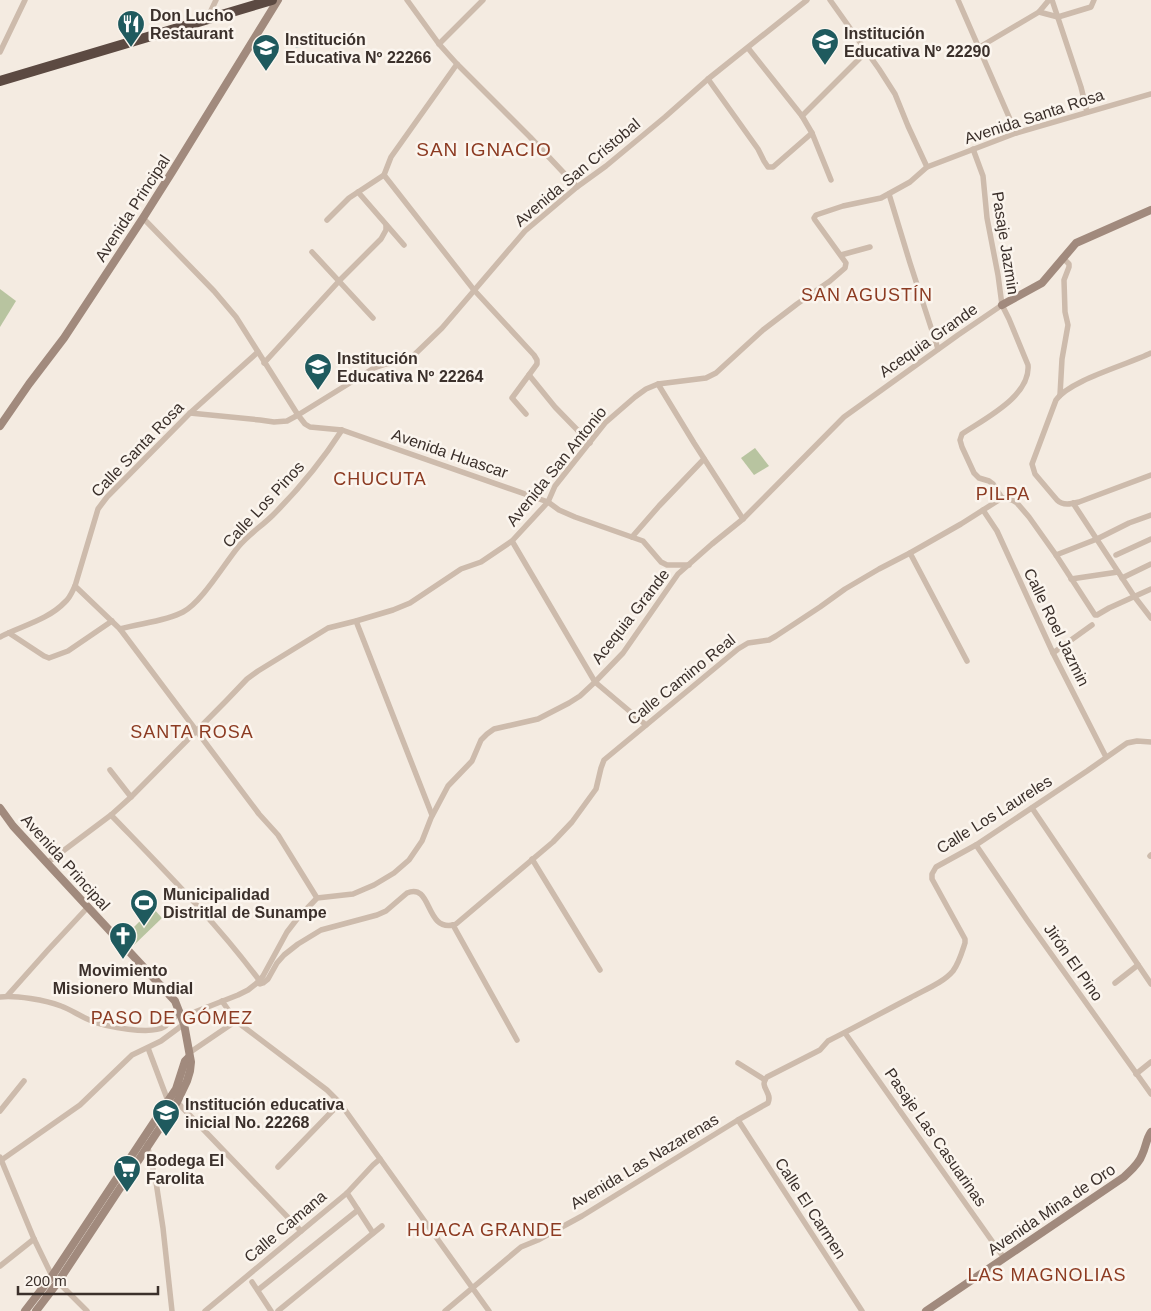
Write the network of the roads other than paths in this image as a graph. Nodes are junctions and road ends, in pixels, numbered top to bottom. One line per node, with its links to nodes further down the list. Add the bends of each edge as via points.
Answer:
1 (26, 0): 18 (street)
2 (216, 0): 14 (street)
3 (272, 0): 14 (highway)
4 (278, 0): 36 (main road, Avenida Principal)
5 (407, 0): 15 (street)
6 (483, 0): 15 (street)
7 (807, 0): 16 (street, Avenida San Cristobal)
8 (830, 0): 19 (street)
9 (958, 0): 17 (street)
10 (1050, 0): 12 (street); 13 (street)
11 (1094, 0): 13 (street, via 1091,7)
12 (1039, 12): 13 (street); 17 (street)
13 (1058, 17): 24 (street)
14 (207, 19): 22 (highway)
15 (439, 44): 20 (street)
16 (748, 48): 21 (street, Avenida San Cristobal); 25 (street)
17 (978, 48): 27 (street)
18 (0, 52)
19 (866, 52): 25 (street); 29 (street, via 895,94)
20 (457, 64): 30 (street, via 391,157); 32 (street)
21 (708, 79): 26 (street, via 768,167 773,167); 32 (street, Avenida San Cristobal)
22 (0, 81)
23 (1151, 94): 24 (street, Avenida Santa Rosa)
24 (1087, 112): 27 (street, Avenida Santa Rosa)
25 (802, 116): 26 (street)
26 (812, 133): 31 (street)
27 (1016, 133): 28 (street, Avenida Santa Rosa)
28 (973, 149): 29 (street, Avenida Santa Rosa); 46 (street, Pasaje Jazmin, via 983,176)
29 (927, 166): 34 (street, via 910,182)
30 (384, 175): 33 (street); 45 (street)
31 (831, 180)
32 (577, 187): 45 (street, Avenida San Cristobal, via 525,231)
33 (358, 192): 37 (street); 38 (street)
34 (889, 194): 42 (street, via 815,217); 48 (street)
35 (1151, 210): 43 (main road, via 1076,243)
36 (142, 218): 49 (street, via 225,304); 58 (main road, Avenida Principal, via 64,338)
37 (327, 220)
38 (386, 225): 39 (street); 44 (street, via 381,238)
39 (404, 245)
40 (870, 247): 42 (street)
41 (312, 252): 44 (street)
42 (841, 255): 53 (street, Avenida San Antonio, via 846,265 844,269 763,330 716,373 706,378)
43 (1062, 259): 46 (main road, via 1042,283); 54 (street, via 1069,267 1064,280 1068,325)
44 (340, 280): 47 (street); 51 (street)
45 (474, 290): 52 (street, via 534,355 537,364); 57 (street, Avenida San Cristobal, via 442,328 409,359 374,368)
46 (1002, 305): 48 (street, Acequia Grande); 63 (street, Pasaje Jazmin, via 1029,373 1009,402 962,434 960,440 974,473 993,484)
47 (373, 318)
48 (938, 349): 68 (street, Acequia Grande, via 844,417)
49 (258, 352): 51 (street); 55 (street, Calle Santa Rosa)
50 (1151, 353): 54 (street, via 1082,381)
51 (264, 363): 57 (street)
52 (529, 375): 56 (street, via 512,398); 60 (street)
53 (658, 384): 60 (street, Avenida San Antonio, via 635,397 605,423); 61 (street)
54 (1060, 395): 65 (street, via 1032,464 1035,474 1060,503)
55 (190, 413): 57 (street, via 274,422 287,421); 81 (street, Calle Santa Rosa, via 98,509)
56 (526, 414)
57 (298, 415): 59 (street, Avenida Huascar, via 310,427)
58 (0, 426)
59 (342, 430): 64 (street, Avenida Huascar); 88 (street, Calle Los Pinos, via 300,486 240,544 195,603 171,617)
60 (590, 443): 64 (street, Avenida San Antonio, via 555,486)
61 (704, 459): 68 (street); 69 (street)
62 (1151, 475): 65 (street)
63 (1002, 498): 66 (street, Calle Camino Real); 74 (street, via 1017,503)
64 (548, 502): 69 (street, Avenida Huascar, via 575,517); 72 (street, Avenida San Antonio)
65 (1073, 503): 70 (street)
66 (983, 510): 73 (street, Calle Camino Real); 91 (street, Calle Roel Jazmin, via 997,531)
67 (1151, 515): 70 (street)
68 (743, 519): 77 (street, Acequia Grande)
69 (632, 537): 77 (street, Avenida Huascar, via 643,541 667,565)
70 (1097, 539): 74 (street); 78 (street)
71 (1151, 539): 75 (street)
72 (512, 541): 86 (street, Avenida San Antonio, via 481,562 454,573 410,603); 93 (street)
73 (910, 553): 92 (street); 94 (street, Calle Camino Real, via 844,589 769,640 748,643 738,649)
74 (1056, 555): 79 (street)
75 (1116, 555)
76 (1151, 564): 80 (street)
77 (689, 565): 93 (street, Acequia Grande, via 678,574 623,652)
78 (1118, 572): 79 (street); 80 (street)
79 (1071, 578): 83 (street, via 1095,615)
80 (1122, 578): 83 (street)
81 (75, 586): 85 (street); 89 (street, Calle Santa Rosa, via 64,604 45,617)
82 (1151, 589): 83 (street)
83 (1134, 596): 84 (street)
84 (1151, 618)
85 (112, 620): 88 (street); 89 (street, via 68,651 49,658)
86 (356, 622): 95 (street, Avenida San Antonio, via 328,628 258,671); 103 (street)
87 (1092, 625): 91 (street)
88 (120, 629): 95 (street)
89 (9, 633): 90 (street, Calle Santa Rosa)
90 (0, 637)
91 (1053, 653): 97 (street, Calle Roel Jazmin)
92 (967, 661)
93 (595, 682): 94 (street); 103 (street, Acequia Grande, via 580,696 538,719 494,729 487,734 472,761 448,786)
94 (646, 725): 105 (street, Calle Camino Real, via 604,760 596,789 572,822)
95 (196, 731): 99 (street, Avenida San Antonio); 107 (street, via 278,835)
96 (1151, 742): 97 (street, Calle Los Laureles, via 1127,743)
97 (1106, 757): 100 (street, Calle Los Laureles)
98 (110, 770): 99 (street)
99 (131, 797): 102 (street, Avenida San Antonio)
100 (1032, 808): 104 (street, Calle Los Laureles); 110 (street)
101 (1, 813): 106 (main road, Avenida Principal)
102 (111, 815): 106 (street, Avenida San Antonio); 112 (street, via 230,943)
103 (432, 815): 107 (street, Acequia Grande, via 422,842 394,873 353,894)
104 (976, 845): 120 (street, Calle Los Laureles, via 936,866 932,874 934,884 965,939 952,971 941,981); 126 (street, Jirón El Pino)
105 (532, 859): 109 (street, Calle Camino Real); 111 (street)
106 (47, 863): 108 (main road, Avenida Principal)
107 (318, 898): 112 (street, via 287,932)
108 (88, 907): 115 (street); 118 (main road, Avenida Principal, via 168,992)
109 (453, 925): 112 (street, via 439,922 419,892 411,892 377,915 321,930 284,954 268,979 260,984); 121 (street)
110 (1138, 964): 113 (street); 114 (street)
111 (600, 970)
112 (258, 981): 117 (street, via 248,990)
113 (1114, 983)
114 (1151, 984)
115 (7, 996): 116 (street); 118 (street, via 53,1003 93,1022 143,1031 159,1029)
116 (0, 997)
117 (222, 1001): 118 (street); 119 (street)
118 (182, 1017): 122 (street, via 161,1041); 123 (main road, Avenida Principal)
119 (236, 1021): 123 (street); 131 (street, via 327,1090)
120 (845, 1033): 128 (street, Calle Los Laureles); 145 (street, Pasaje Las Casuarinas)
121 (516, 1040)
122 (148, 1048): 130 (street); 136 (street, via 132,1055 80,1105)
123 (189, 1055): 130 (main road, Avenida Principal, via 190,1071 182,1093)
124 (1151, 1062): 126 (street)
125 (738, 1063): 128 (street)
126 (1136, 1074): 129 (street, Jirón El Pino)
127 (24, 1081): 132 (street)
128 (764, 1081): 133 (street, Avenida Las Nazarenas, via 769,1102)
129 (1151, 1094)
130 (172, 1101): 135 (main road, Avenida Principal); 142 (street)
131 (340, 1104): 137 (street); 138 (street)
132 (0, 1110)
133 (738, 1120): 149 (street, Avenida Las Nazarenas, via 582,1216 521,1247); 160 (street, Calle El Carmen)
134 (1151, 1132): 145 (main road, Avenida Mina de Oro, via 1140,1160 1124,1177)
135 (146, 1141): 147 (main road, Avenida Principal); 154 (street, via 162,1218)
136 (0, 1159): 144 (street)
137 (380, 1160): 139 (street, Calle Camana); 149 (street)
138 (278, 1167)
139 (347, 1193): 140 (street); 142 (street, Calle Camana)
140 (358, 1210): 143 (street); 150 (street)
141 (382, 1226): 143 (street)
142 (301, 1231): 155 (street, Calle Camana)
143 (374, 1233): 157 (street)
144 (34, 1239): 146 (street); 147 (street)
145 (1004, 1258): 161 (main road, Avenida Mina de Oro)
146 (0, 1266)
147 (55, 1279): 151 (main road); 152 (main road); 153 (street)
148 (252, 1282): 150 (street)
149 (473, 1287): 158 (street, Avenida Las Nazarenas); 159 (street)
150 (258, 1290): 156 (street)
151 (25, 1311)
152 (36, 1311)
153 (87, 1311)
154 (172, 1311)
155 (206, 1311)
156 (271, 1311)
157 (278, 1311)
158 (445, 1311)
159 (489, 1311)
160 (862, 1311)
161 (926, 1311)

